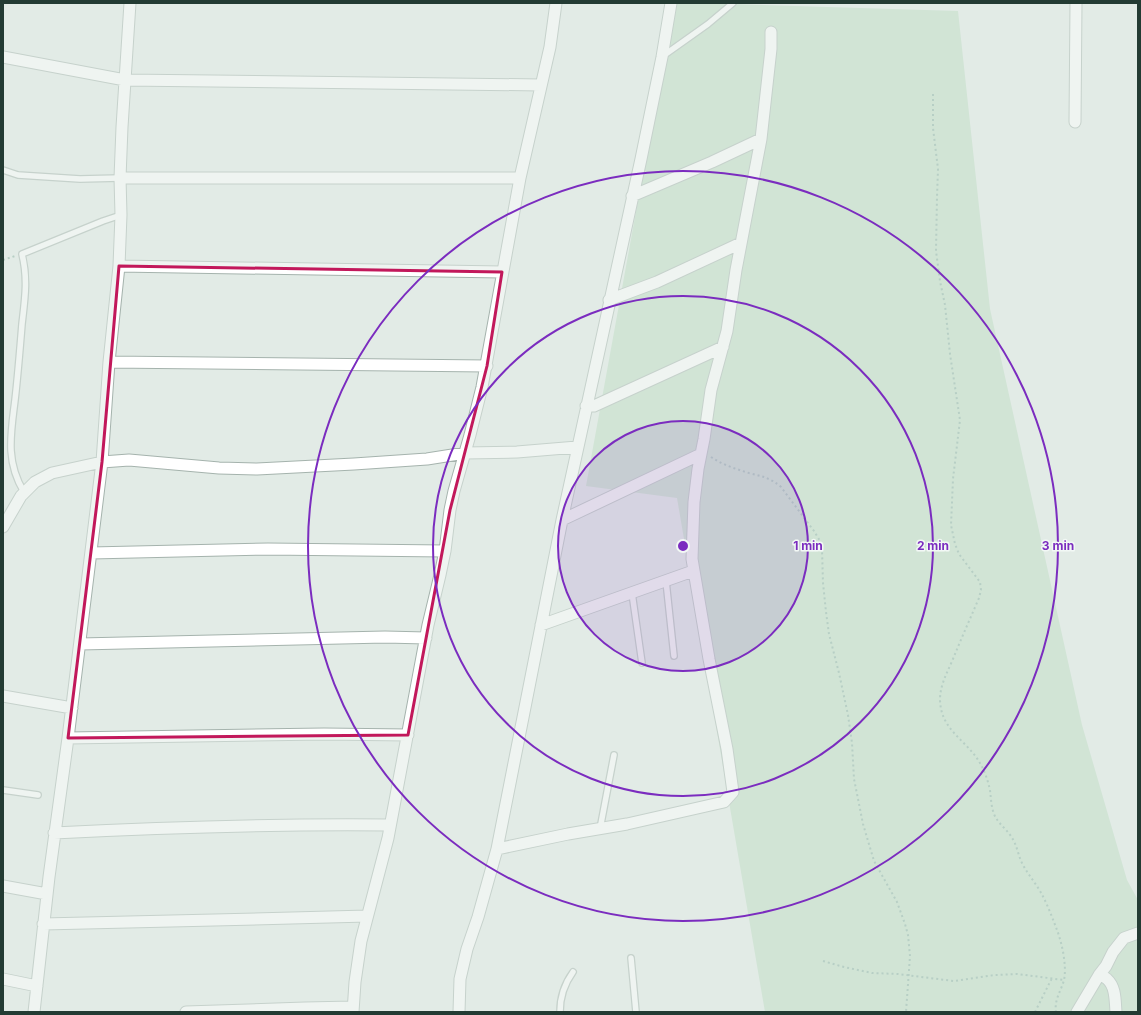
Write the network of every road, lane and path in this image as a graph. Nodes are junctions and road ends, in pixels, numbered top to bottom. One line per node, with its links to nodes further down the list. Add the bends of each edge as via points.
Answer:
1 (130, 3): 9 (street)
2 (556, 3): 10 (street, via 550,47)
3 (671, 3): 8 (street)
4 (733, 3): 8 (lane)
5 (1076, 3): 12 (street)
6 (771, 32): 13 (street)
7 (3, 57): 9 (street)
8 (662, 57): 17 (street)
9 (125, 80): 10 (street); 15 (street)
10 (541, 85): 16 (street)
11 (933, 94): 69 (path, via 933,128 938,169 936,251 946,305 960,420 952,479 951,525 959,554 978,579 981,590 980,598 944,680 941,708 950,729 981,764 990,788 994,814 1012,838 1058,930 1064,956)
12 (1075, 122)
13 (761, 139): 17 (street); 19 (street)
14 (3, 170): 15 (lane, via 18,175 80,179)
15 (120, 178): 16 (street); 18 (street)
16 (520, 178): 23 (street)
17 (632, 196): 24 (street)
18 (121, 215): 20 (lane); 22 (street)
19 (741, 243): 24 (street, via 657,282); 25 (street)
20 (22, 254): 21 (path); 33 (lane, via 26,290 10,443 14,468)
21 (3, 260)
22 (118, 266): 23 (street); 26 (street)
23 (502, 272): 27 (street)
24 (609, 300): 28 (street)
25 (723, 347): 28 (street, via 594,406); 31 (street, via 711,390)
26 (109, 362): 27 (street); 32 (street)
27 (487, 366): 30 (street)
28 (586, 406): 29 (street)
29 (577, 446): 30 (street, via 517,452); 34 (street)
30 (465, 453): 32 (street, via 346,465 257,469 129,460); 36 (street, via 450,510)
31 (701, 454): 34 (street); 38 (street, via 694,502); 66 (path, via 777,483 820,541 829,634 848,716 858,800 874,861 897,902 905,924 909,946)
32 (102, 462): 33 (street, via 52,473 35,482); 37 (street)
33 (24, 492): 35 (street)
34 (562, 520): 41 (street)
35 (3, 527)
36 (445, 551): 37 (street, via 268,549); 42 (street)
37 (91, 553): 43 (street)
38 (694, 571): 39 (street); 54 (street, via 733,792 724,802)
39 (666, 581): 40 (street); 44 (lane)
40 (632, 593): 41 (street); 45 (lane)
41 (541, 625): 56 (street)
42 (426, 638): 43 (street); 48 (street)
43 (80, 644): 47 (street)
44 (674, 656)
45 (642, 664)
46 (3, 696): 47 (street)
47 (72, 708): 49 (street)
48 (408, 735): 49 (street); 53 (street)
49 (68, 738): 55 (street)
50 (614, 755): 54 (lane)
51 (3, 790): 52 (lane)
52 (38, 795)
53 (390, 825): 55 (street, via 254,825); 59 (street)
54 (599, 829): 56 (street)
55 (54, 833): 58 (street)
56 (497, 849): 74 (street, via 460,979)
57 (3, 886): 58 (street)
58 (47, 894): 60 (street)
59 (367, 916): 60 (street); 71 (street, via 358,961)
60 (44, 924): 70 (street)
61 (1138, 933): 65 (street, via 1124,938)
62 (631, 958): 76 (lane)
63 (823, 961): 66 (path, via 872,972)
64 (573, 972): 75 (lane, via 565,986)
65 (1099, 975): 80 (street); 81 (street, via 1107,978 1112,985)
66 (909, 976): 67 (path, via 954,981 1017,974); 77 (path)
67 (1052, 978): 69 (path); 78 (path)
68 (3, 979): 70 (street)
69 (1064, 980): 79 (path, via 1055,1005)
70 (37, 986): 72 (street)
71 (353, 1010): 73 (street, via 305,1008)
72 (34, 1012)
73 (186, 1012)
74 (459, 1012)
75 (560, 1012)
76 (636, 1012)
77 (906, 1012)
78 (1035, 1012)
79 (1056, 1012)
80 (1077, 1012)
81 (1116, 1012)

